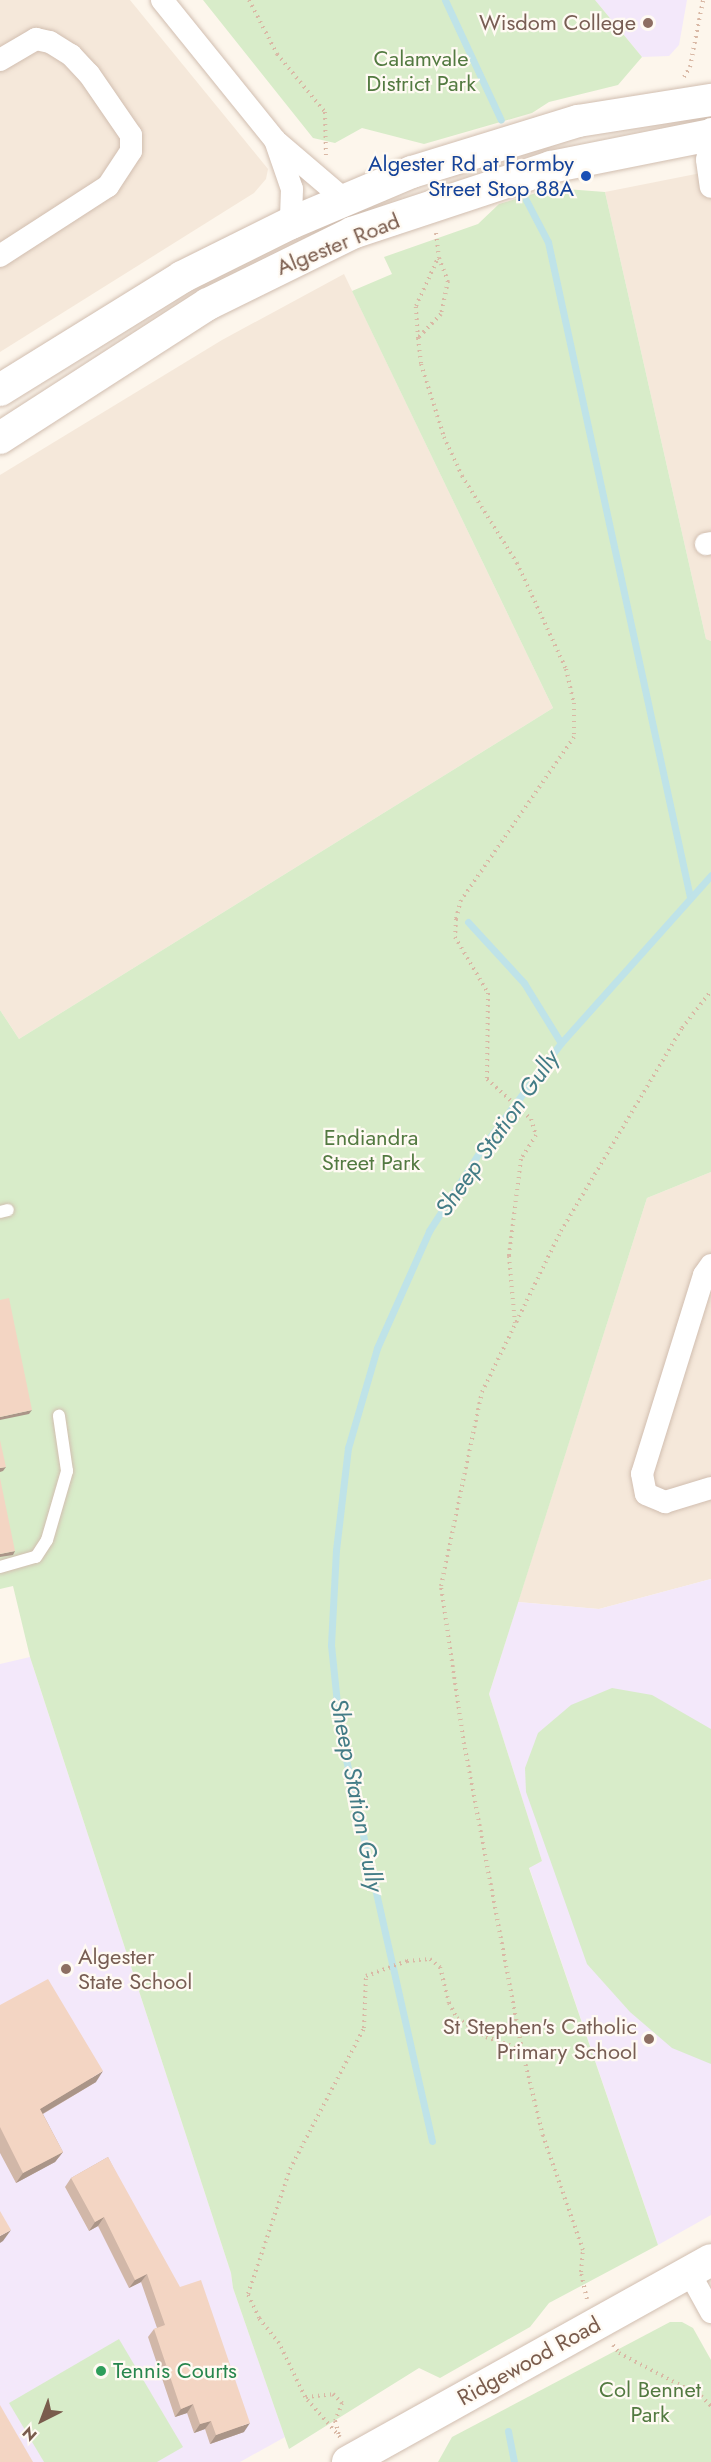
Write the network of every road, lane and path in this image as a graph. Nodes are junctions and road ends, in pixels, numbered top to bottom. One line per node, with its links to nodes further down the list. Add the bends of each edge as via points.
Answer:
1 (162, 0): 6 (street)
2 (249, 0): 7 (path, via 277,54 325,112 326,156)
3 (0, 60): 12 (street, via 22,43 36,39 50,42 71,55 125,126 131,143 123,168 108,186)
4 (711, 100): 9 (main road, Algester Road, via 578,121 412,172)
5 (711, 133): 8 (street, via 707,160); 10 (main road, Algester Road, via 551,167)
6 (275, 140): 9 (street); 11 (street, via 292,189)
7 (330, 160)
8 (711, 188)
9 (345, 200): 11 (main road, Algester Road)
10 (427, 209): 13 (path, via 436,233); 16 (main road, Algester Road, via 352,233 208,304)
11 (291, 223): 15 (main road, Algester Road, via 182,277)
12 (0, 256)
13 (439, 258): 14 (path, via 416,306); 14 (path, via 448,281 441,314)
14 (418, 338): 19 (path, via 421,364 444,437 462,476 516,563 567,669 574,703 574,736 461,900 456,919 455,937 488,993 487,1079 531,1119 536,1135 521,1160 509,1256)
15 (0, 390)
16 (0, 438)
17 (711, 991): 19 (path, via 682,1028 561,1231)
18 (711, 1265): 21 (street, via 704,1275 642,1474 646,1494 665,1502)
19 (515, 1323): 23 (path, via 482,1392 441,1586 464,1744)
20 (59, 1416): 22 (lane, via 67,1471 47,1540 36,1557 23,1564)
21 (711, 1488)
22 (0, 1567)
23 (522, 2050): 26 (path, via 543,2136 583,2250 581,2272 587,2299); 27 (path, via 486,2037 457,2018 440,1967 430,1959 407,1961 366,1976 364,2028 290,2169 248,2294 259,2318 279,2343)
24 (700, 2266): 25 (street); 26 (main road, Ridgewood Road)
25 (711, 2312)
26 (599, 2323): 28 (path, via 619,2353 702,2396); 29 (main road, Ridgewood Road)
27 (305, 2397): 27 (path, via 333,2394 342,2403 335,2421 339,2437)
28 (711, 2406)
29 (348, 2462)

